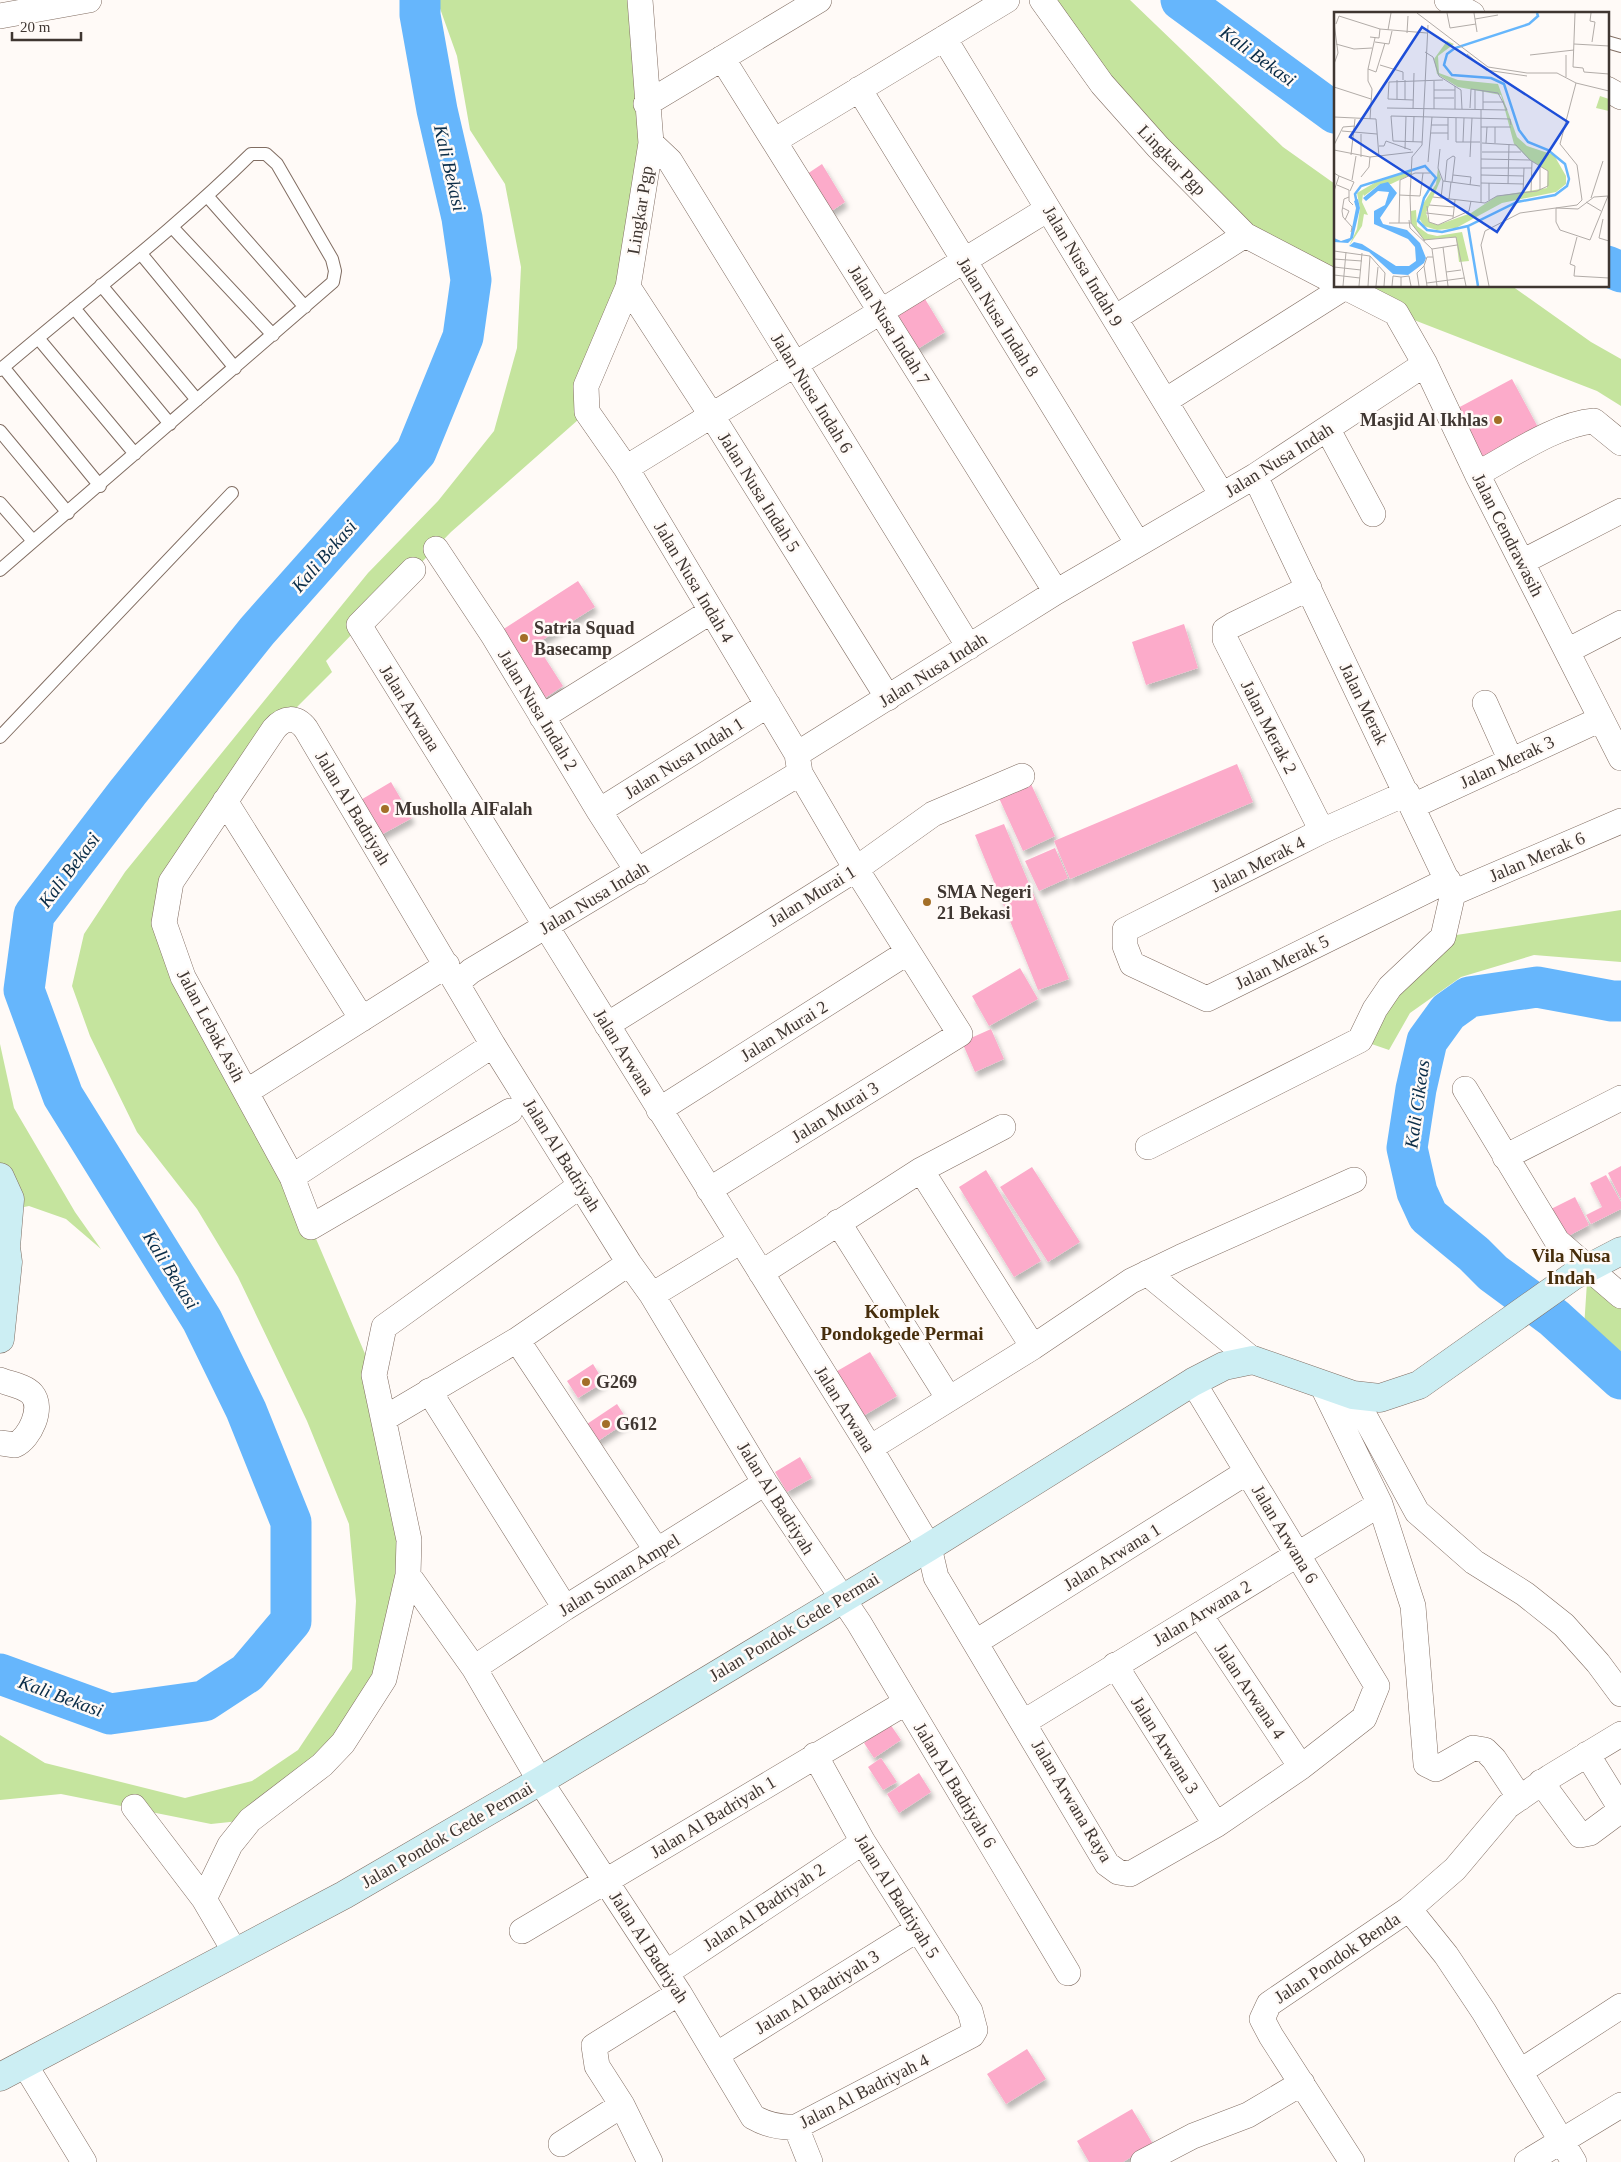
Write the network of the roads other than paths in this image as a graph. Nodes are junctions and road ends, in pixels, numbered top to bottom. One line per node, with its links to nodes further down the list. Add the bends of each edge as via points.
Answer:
1 (89, 0): 8 (street)
2 (640, 0): 16 (street, Lingkar Pgp)
3 (819, 0): 12 (street)
4 (1007, 0): 9 (street)
5 (1042, 0): 22 (street, Lingkar Pgp, via 1102,84 1158,147)
6 (1447, 0): 7 (street)
7 (1468, 12)
8 (0, 16)
9 (944, 38): 13 (street); 20 (street, Jalan Nusa Indah 9)
10 (1608, 42): 11 (lane)
11 (1621, 46)
12 (722, 58): 16 (street); 17 (street, Jalan Nusa Indah 7)
13 (859, 90): 17 (street); 24 (street, Jalan Nusa Indah 8)
14 (1608, 90): 15 (street)
15 (1621, 97)
16 (646, 104): 18 (street, Lingkar Pgp)
17 (774, 141): 32 (street, Jalan Nusa Indah 7)
18 (651, 143): 27 (street, Lingkar Pgp); 38 (street, Jalan Nusa Indah 6, via 670,161)
19 (208, 197): 21 (lane); 30 (lane); 30 (lane, via 252,154 266,154 278,164 332,259 335,271 333,282)
20 (1048, 209): 24 (street); 34 (street, Jalan Nusa Indah 9)
21 (172, 227): 23 (lane); 35 (lane)
22 (1245, 235): 25 (street, Lingkar Pgp); 34 (street)
23 (142, 255): 26 (lane); 39 (lane)
24 (963, 259): 32 (street); 61 (street, Jalan Nusa Indah 8)
25 (1334, 281)
26 (101, 285): 31 (lane); 41 (lane)
27 (628, 287): 43 (street, Lingkar Pgp, via 586,386); 44 (street, Jalan Nusa Indah 5)
28 (1336, 288): 42 (street)
29 (1347, 288): 33 (street, Lingkar Pgp)
30 (305, 307): 35 (lane)
31 (74, 308): 36 (lane); 45 (lane)
32 (880, 311): 38 (street); 67 (street, Jalan Nusa Indah 7)
33 (1396, 313): 37 (street, Jalan Cendrawasih)
34 (1115, 318): 42 (street, Jalan Nusa Indah 9)
35 (273, 335): 39 (lane)
36 (38, 338): 40 (lane); 49 (lane)
37 (1425, 364): 46 (street, Jalan Nusa Indah); 51 (street, Jalan Cendrawasih)
38 (794, 366): 44 (street); 70 (street, Jalan Nusa Indah 6)
39 (234, 368): 41 (lane)
40 (2, 369): 53 (lane)
41 (197, 400): 45 (lane)
42 (1165, 401): 55 (street, Jalan Nusa Indah 9)
43 (587, 412): 50 (street, Jalan Nusa Indah 4)
44 (712, 416): 50 (street); 72 (street, Jalan Nusa Indah 5)
45 (170, 424): 49 (lane)
46 (1328, 430): 52 (street, Jalan Nusa Indah); 59 (street)
47 (0, 431): 58 (lane)
48 (1621, 443): 51 (street, via 1594,421 1572,425)
49 (135, 454): 53 (lane)
50 (626, 468): 68 (street, Jalan Nusa Indah 4)
51 (1477, 474): 63 (street, Jalan Cendrawasih)
52 (1255, 476): 55 (street, Jalan Nusa Indah); 66 (street, Jalan Merak)
53 (100, 486): 58 (lane)
54 (232, 493): 78 (lane)
55 (1222, 495): 61 (street, Jalan Nusa Indah)
56 (0, 503): 60 (lane)
57 (1621, 511): 63 (street)
58 (68, 513): 60 (lane)
59 (1373, 514)
60 (33, 541): 64 (lane)
61 (1138, 544): 67 (street, Jalan Nusa Indah)
62 (436, 549): 75 (street, Jalan Nusa Indah 2)
63 (1522, 562): 71 (street, Jalan Cendrawasih)
64 (0, 570)
65 (413, 570): 91 (street, Jalan Arwana, via 359,625)
66 (1309, 588): 84 (street, Jalan Merak); 87 (street, Jalan Merak 2, via 1233,625 1225,630 1225,639)
67 (1056, 592): 70 (street, Jalan Nusa Indah)
68 (710, 612): 74 (street, Jalan Nusa Indah 4); 75 (street)
69 (1621, 623): 71 (street)
70 (969, 647): 72 (street, Jalan Nusa Indah)
71 (1567, 651): 76 (street, Jalan Cendrawasih)
72 (888, 698): 81 (street, Jalan Nusa Indah)
73 (1485, 704): 80 (street)
74 (768, 705): 81 (street, Jalan Nusa Indah 4); 85 (street, Jalan Nusa Indah 1)
75 (542, 717): 85 (street, Jalan Nusa Indah 2)
76 (1601, 719): 79 (street, Jalan Cendrawasih); 80 (street, Jalan Merak 3)
77 (283, 721): 83 (street, Jalan Lebak Asih); 94 (street, Jalan Al Badriyah, via 294,719 306,728)
78 (0, 737)
79 (1621, 758)
80 (1511, 761): 84 (street, Jalan Merak 3)
81 (799, 764): 88 (street, Jalan Nusa Indah 4); 89 (street, Jalan Nusa Indah)
82 (1022, 776): 88 (street, Jalan Murai 1, via 933,814)
83 (225, 800): 95 (street); 100 (street, Jalan Lebak Asih, via 171,882 164,923 183,977)
84 (1410, 800): 87 (street, Jalan Merak 4); 90 (street, Jalan Merak)
85 (599, 811): 89 (street, Jalan Nusa Indah 2)
86 (1621, 821): 90 (street, Jalan Merak 6)
87 (1322, 832): 92 (street, Jalan Merak 4, via 1125,930)
88 (856, 869): 93 (street, Jalan Nusa Indah 4); 96 (street, Jalan Murai 1)
89 (638, 872): 91 (street, Jalan Nusa Indah)
90 (1450, 887): 92 (street, Jalan Merak 5, via 1207,999 1132,964); 105 (street, via 1443,937 1390,986 1360,1040)
91 (546, 926): 94 (street, Jalan Nusa Indah, via 471,971); 96 (street, Jalan Arwana)
92 (1125, 946)
93 (908, 952): 97 (street, Jalan Nusa Indah 4); 103 (street, Jalan Murai 2)
94 (453, 973): 95 (street, Jalan Nusa Indah); 98 (street, Jalan Al Badriyah)
95 (362, 1019): 100 (street, Jalan Nusa Indah)
96 (607, 1025): 103 (street, Jalan Arwana)
97 (960, 1034): 112 (street, Jalan Murai 3)
98 (493, 1044): 109 (street); 111 (street, Jalan Al Badriyah)
99 (1465, 1089): 106 (street)
100 (246, 1092): 109 (street, Jalan Lebak Asih)
101 (1621, 1098): 106 (street)
102 (510, 1110): 109 (street, Jalan Lebak Asih, via 311,1227)
103 (659, 1110): 112 (street, Jalan Arwana)
104 (1003, 1126): 107 (street)
105 (1148, 1146)
106 (1505, 1157): 117 (street, via 1557,1242)
107 (921, 1170): 113 (street); 124 (street)
108 (0, 1177): 122 (street, via 10,1199)
109 (292, 1177)
110 (1354, 1180): 119 (street)
111 (581, 1185): 116 (street, Jalan Al Badriyah); 132 (street, via 384,1327 374,1375)
112 (709, 1190): 114 (street, Jalan Arwana)
113 (838, 1222): 118 (street); 131 (street)
114 (741, 1240): 118 (street, Jalan Arwana); 120 (street)
115 (1621, 1251): 117 (street)
116 (629, 1263): 120 (street, Jalan Al Badriyah); 123 (street)
117 (1581, 1272): 121 (street); 130 (street, via 1419,1385 1380,1398)
118 (761, 1273): 134 (street, Jalan Arwana)
119 (1147, 1273): 124 (street); 125 (street)
120 (652, 1295): 136 (street, Jalan Al Badriyah)
121 (1621, 1296)
122 (0, 1339)
123 (517, 1340): 129 (street); 139 (street)
124 (1033, 1347): 131 (street)
125 (1252, 1360): 127 (street, Jalan Pondok Gede Permai, via 1224,1366); 128 (street)
126 (0, 1380): 133 (street, via 26,1389 34,1396 36,1404 28,1437 16,1445)
127 (1193, 1382): 135 (street, Jalan Arwana 6); 138 (street, Jalan Pondok Gede Permai)
128 (1321, 1383): 130 (street); 137 (street)
129 (429, 1391): 132 (street); 143 (street)
130 (1353, 1395): 149 (street, via 1417,1512 1474,1562 1525,1594 1564,1625)
131 (949, 1399): 134 (street)
132 (385, 1418): 141 (street, via 409,1540)
133 (0, 1443)
134 (870, 1448): 138 (street, Jalan Arwana)
135 (1247, 1472): 140 (street, Jalan Arwana 6); 145 (street, Jalan Arwana 1)
136 (765, 1483): 139 (street, Jalan Sunan Ampel); 142 (street, Jalan Al Badriyah)
137 (1380, 1504): 140 (street, Jalan Arwana 2); 158 (street, via 1413,1606 1426,1764 1436,1768 1473,1748 1485,1750)
138 (929, 1547): 142 (street, Jalan Pondok Gede Permai); 145 (street, Jalan Arwana Raya, via 936,1577)
139 (657, 1551): 143 (street, Jalan Sunan Ampel)
140 (1297, 1555): 144 (street, Jalan Arwana 2); 148 (street, Jalan Arwana 6)
141 (408, 1575): 147 (street, Jalan Al Badriyah); 164 (street, via 384,1679 344,1743 322,1765 250,1820 230,1845)
142 (841, 1598): 150 (street, Jalan Al Badriyah 6); 156 (street, Jalan Pondok Gede Permai)
143 (564, 1608): 147 (street, Jalan Sunan Ampel)
144 (1200, 1615): 146 (street, Jalan Arwana 2); 155 (street, Jalan Arwana 4)
145 (976, 1642): 151 (street, Jalan Arwana Raya)
146 (1115, 1665): 151 (street, Jalan Arwana 2); 161 (street, Jalan Arwana 3)
147 (474, 1668): 156 (street, Jalan Al Badriyah)
148 (1377, 1686): 155 (street, Jalan Arwana Raya, via 1364,1718)
149 (1621, 1694)
150 (905, 1703): 154 (street, Jalan Al Badriyah 1); 169 (street, Jalan Al Badriyah 6)
151 (1024, 1722): 161 (street, Jalan Arwana Raya, via 1107,1864 1118,1872 1130,1874)
152 (1621, 1734): 153 (street, Jalan Pondok Benda)
153 (1587, 1754): 157 (street, Jalan Pondok Benda); 160 (street)
154 (815, 1756): 162 (street, Jalan Al Badriyah 5); 163 (street, Jalan Al Badriyah 1)
155 (1301, 1767): 161 (street, Jalan Arwana Raya)
156 (540, 1781): 163 (street, Jalan Al Badriyah); 168 (street, Jalan Pondok Gede Permai, via 344,1895)
157 (1542, 1782): 158 (street, Jalan Pondok Benda); 160 (street, via 1580,1836 1590,1834)
158 (1520, 1798): 165 (street, Jalan Pondok Benda, via 1508,1806 1455,1869)
159 (134, 1807): 164 (street)
160 (1621, 1810)
161 (1216, 1825)
162 (863, 1842): 166 (street, Jalan Al Badriyah 5); 170 (street, Jalan Al Badriyah 2)
163 (606, 1881): 167 (street, Jalan Al Badriyah 1); 170 (street, Jalan Al Badriyah)
164 (204, 1899): 168 (street)
165 (1409, 1909): 175 (street, via 1446,1955); 177 (street, Jalan Pondok Benda, via 1269,2004 1262,2018)
166 (918, 1929): 172 (street, Jalan Al Badriyah 5, via 970,2011 975,2030); 173 (street, Jalan Al Badriyah 3)
167 (522, 1931)
168 (235, 1952): 174 (street, Jalan Pondok Gede Permai)
169 (1068, 1973)
170 (673, 1983): 173 (street, Jalan Al Badriyah); 179 (street, Jalan Al Badriyah 2, via 594,2046 597,2066)
171 (1621, 2006): 175 (street)
172 (972, 2035): 181 (street, Jalan Al Badriyah 4)
173 (716, 2055): 180 (street, Jalan Al Badriyah)
174 (25, 2065): 176 (street, Jalan Pondok Gede Permai); 184 (street)
175 (1521, 2071): 183 (street)
176 (0, 2076)
177 (1302, 2083): 187 (street, via 1248,2114 1193,2136); 188 (street, Jalan Pondok Benda)
178 (1621, 2105): 183 (street, via 1611,2109)
179 (622, 2106): 182 (street); 185 (street)
180 (753, 2117): 181 (street, Jalan Al Badriyah 4, via 766,2124)
181 (796, 2127): 186 (street)
182 (561, 2144)
183 (1569, 2152): 189 (street)
184 (84, 2162)
185 (650, 2162)
186 (810, 2162)
187 (1143, 2162)
188 (1352, 2162)
189 (1527, 2162)

